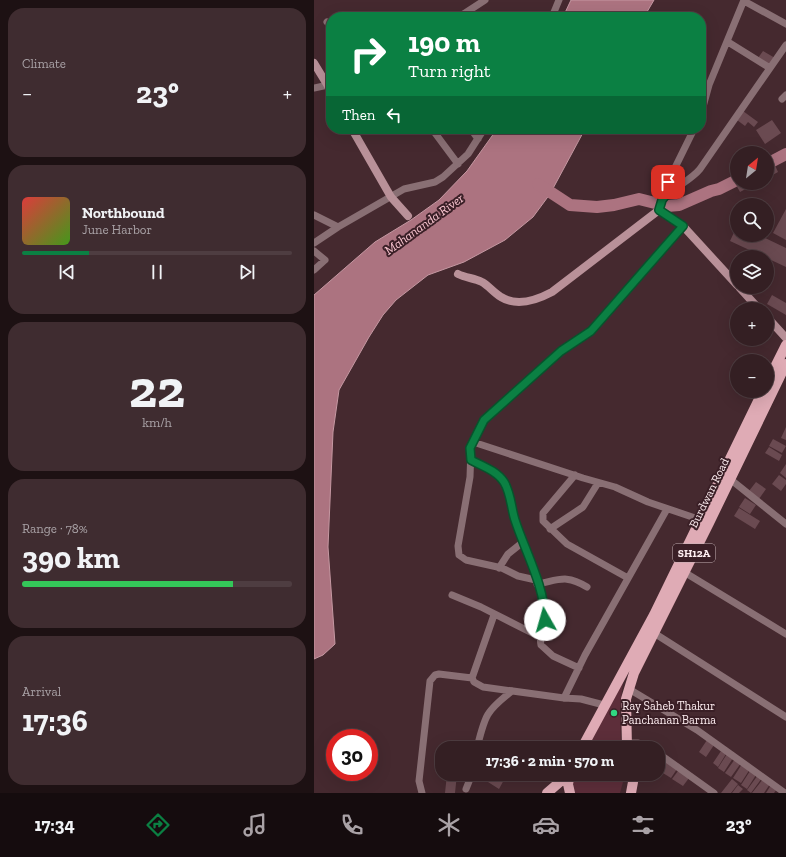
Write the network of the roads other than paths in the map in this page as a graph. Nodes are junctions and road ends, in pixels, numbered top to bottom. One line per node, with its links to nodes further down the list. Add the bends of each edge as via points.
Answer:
1 (485, 0): 4 (street)
2 (559, 0): 5 (street)
3 (744, 1): 6 (street); 7 (street)
4 (467, 12)
5 (554, 12)
6 (786, 24)
7 (728, 42): 10 (street); 14 (street)
8 (786, 45): 10 (street)
9 (314, 63): 11 (street)
10 (770, 68): 23 (street, via 695,176)
11 (326, 80)
12 (326, 86): 13 (street)
13 (314, 88)
14 (706, 96)
15 (355, 134): 22 (street)
16 (436, 134): 21 (street)
17 (475, 134): 20 (street)
18 (481, 134): 20 (street)
19 (692, 134): 23 (street, via 666,186)
20 (478, 138): 21 (street)
21 (458, 164): 22 (street, via 435,182 413,186)
22 (391, 196): 25 (street); 26 (street)
23 (662, 203): 27 (street); 31 (street, via 544,296 524,302 511,301 501,297 480,281)
24 (314, 215): 26 (street)
25 (408, 216)
26 (338, 226): 28 (street)
27 (683, 226): 32 (street); 41 (street, via 596,326 561,351 484,420)
28 (314, 243)
29 (314, 251): 30 (street, via 325,260)
30 (314, 270)
31 (458, 274)
32 (730, 277)
33 (745, 294): 34 (street)
34 (753, 302)
35 (774, 325): 36 (street)
36 (786, 338)
37 (786, 345): 39 (main road)
38 (786, 364): 44 (main road, Burdwan Road / SH12A)
39 (774, 369)
40 (760, 398): 47 (main road, Burdwan Road / SH12A)
41 (472, 442): 42 (street); 43 (street)
42 (471, 460): 50 (street, via 494,472 504,481); 51 (street, via 457,551 461,558)
43 (575, 476): 45 (street); 49 (street, via 542,515 543,521)
44 (730, 479): 48 (street); 52 (main road, Burdwan Road / SH12A)
45 (598, 483): 46 (street, via 619,488); 49 (street, via 583,507)
46 (668, 510): 47 (street); 53 (street)
47 (701, 520): 61 (main road, Burdwan Road / SH12A)
48 (786, 524)
49 (550, 529): 53 (street, via 567,544)
50 (523, 542): 51 (street, via 508,554); 54 (street)
51 (499, 568): 54 (street)
52 (684, 572): 58 (main road, Burdwan Road / SH12A); 59 (street)
53 (628, 578): 62 (street)
54 (536, 582): 55 (street, via 568,578); 60 (street, via 545,614)
55 (587, 587)
56 (452, 595): 57 (street)
57 (494, 615): 60 (street); 63 (street)
58 (654, 633): 61 (main road, Burdwan Road / SH12A); 68 (street)
59 (786, 634)
60 (540, 637): 62 (street, via 541,645 549,653)
61 (638, 653): 64 (main road, Burdwan Road / SH12A); 67 (main road, Burdwan Road / SH12A)
62 (579, 668): 66 (street)
63 (472, 678): 65 (street, via 477,685); 79 (street, via 439,674 430,681 419,781)
64 (629, 689): 71 (main road, Burdwan Road / SH12A); 83 (street, via 697,730)
65 (512, 691): 66 (street); 69 (street, via 491,708)
66 (564, 698): 67 (street)
67 (604, 705): 70 (main road, Burdwan Road / SH12A)
68 (786, 717)
69 (479, 741)
70 (586, 741)
71 (626, 741)
72 (665, 759): 82 (street)
73 (469, 781): 77 (street)
74 (561, 781): 80 (main road)
75 (568, 781): 81 (main road)
76 (631, 781): 78 (main road)
77 (466, 789)
78 (632, 792)
79 (422, 793)
80 (546, 793)
81 (570, 793)
82 (714, 793)
83 (785, 793)

